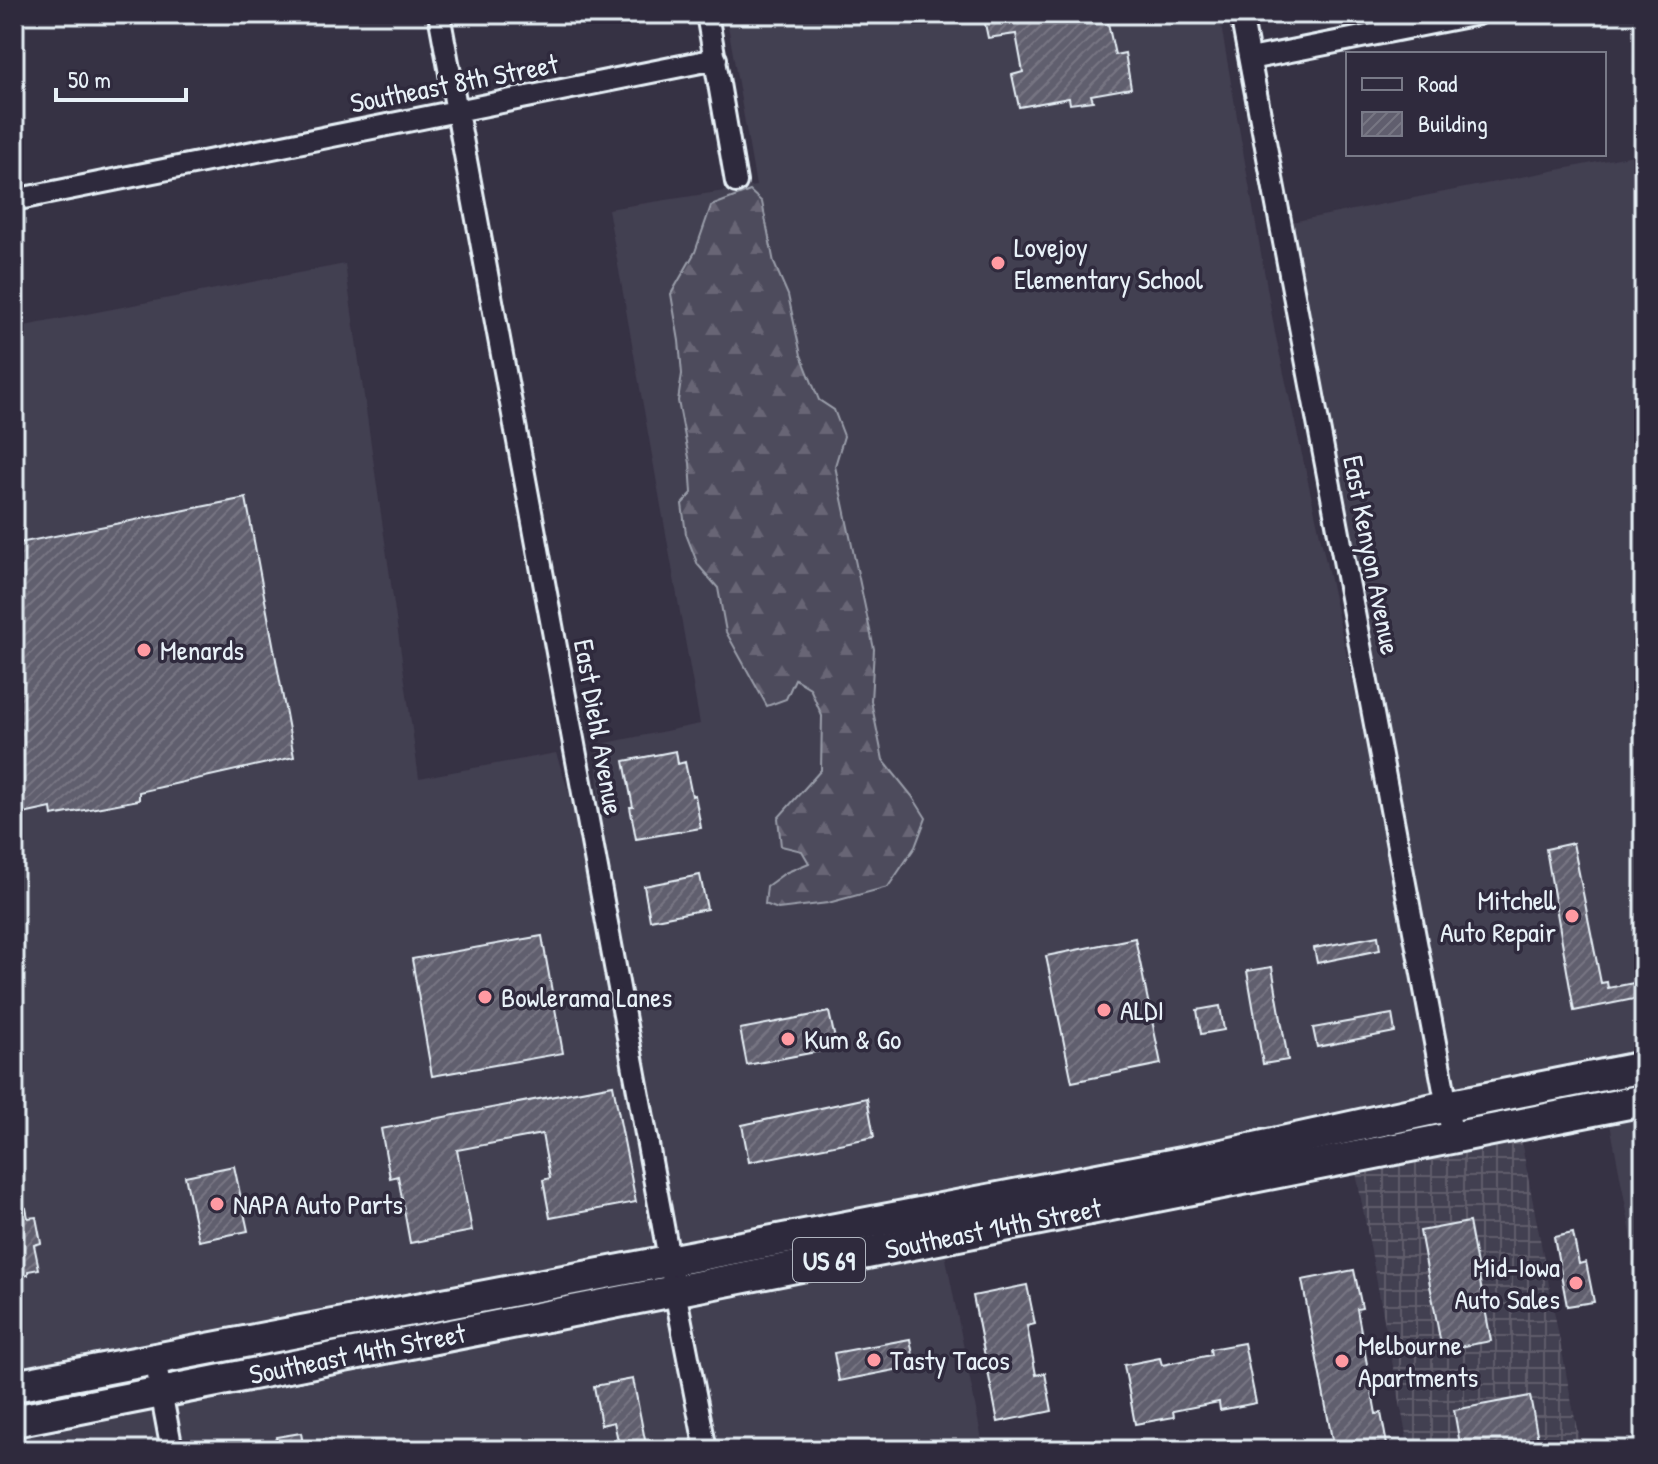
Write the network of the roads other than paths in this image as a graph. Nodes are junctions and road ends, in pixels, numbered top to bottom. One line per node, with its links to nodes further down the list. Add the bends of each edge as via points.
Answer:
1 (439, 14): 7 (street, East Diehl Avenue)
2 (707, 14): 5 (street)
3 (1241, 14): 6 (street, East Kenyon Avenue)
4 (1478, 14): 6 (street)
5 (716, 59): 7 (street, Southeast 8th Street); 8 (street)
6 (1250, 59): 12 (street, East Kenyon Avenue)
7 (456, 111): 9 (street, Southeast 8th Street); 14 (street, East Diehl Avenue)
8 (736, 182)
9 (14, 200)
10 (1644, 1067): 12 (main road, Southeast 14th Street / US 69)
11 (1644, 1100): 13 (main road, Southeast 14th Street / US 69)
12 (1447, 1106): 13 (street, East Kenyon Avenue); 14 (main road, Southeast 14th Street / US 69, via 1218,1156)
13 (1453, 1138): 15 (main road, Southeast 14th Street / US 69)
14 (669, 1261): 15 (street, East Diehl Avenue); 16 (main road, Southeast 14th Street / US 69)
15 (675, 1291): 18 (main road, Southeast 14th Street / US 69); 21 (street, East Diehl Avenue)
16 (155, 1359): 17 (main road, Southeast 14th Street / US 69); 18 (street)
17 (14, 1386)
18 (161, 1392): 19 (main road, Southeast 14th Street / US 69); 20 (street)
19 (14, 1421)
20 (172, 1450)
21 (706, 1450)

